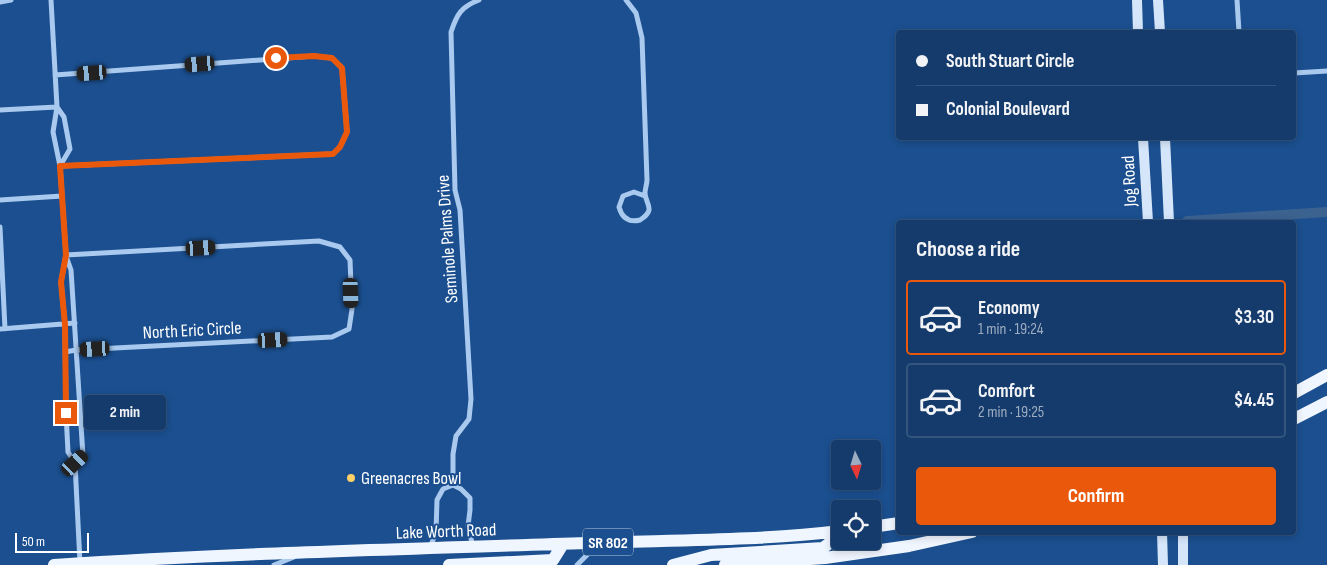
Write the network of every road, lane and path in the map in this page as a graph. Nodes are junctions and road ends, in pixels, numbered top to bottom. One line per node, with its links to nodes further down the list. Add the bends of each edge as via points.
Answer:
1 (11, 0): 8 (street)
2 (51, 0): 14 (street)
3 (479, 0): 37 (street, Seminole Palms Drive, via 467,4 456,16 451,32 455,190 460,210 471,399 469,419 456,436)
4 (626, 0): 21 (street, via 636,13 642,38)
5 (1136, 0): 9 (main road)
6 (1158, 0): 10 (main road)
7 (1237, 0): 11 (street)
8 (0, 2)
9 (1138, 30)
10 (1160, 30)
11 (1239, 30)
12 (1327, 71): 13 (street)
13 (1296, 73)
14 (55, 76): 15 (street); 19 (street, via 314,56 332,58 342,68 347,123 347,132 333,154)
15 (57, 107): 16 (street); 19 (street, via 53,132); 19 (street, via 64,118 70,149)
16 (0, 110)
17 (1143, 140): 23 (main road, Jog Road)
18 (1165, 140): 24 (main road)
19 (60, 166): 20 (street)
20 (62, 196): 22 (street); 26 (street)
21 (645, 196): 21 (street, via 634,192 623,196 619,207 624,217 634,221 645,217 649,206)
22 (0, 200)
23 (1148, 220)
24 (1169, 220)
25 (0, 227): 29 (street)
26 (66, 255): 27 (street, via 72,270); 28 (street, via 61,282); 30 (street, North Eric Circle, via 319,241 340,247 350,260 352,309 349,329 332,337)
27 (75, 323): 28 (street); 30 (street)
28 (65, 325): 29 (street); 31 (street)
29 (3, 329)
30 (76, 350): 31 (street, North Eric Circle); 36 (street, via 82,456)
31 (65, 352): 36 (street, via 68,452)
32 (1327, 375): 33 (main road)
33 (1296, 392)
34 (1327, 402): 35 (main road)
35 (1296, 418)
36 (75, 463): 50 (street)
37 (454, 485): 47 (street, via 470,498 468,526); 48 (street, via 443,489 438,500 436,532)
38 (896, 523): 39 (main road)
39 (881, 526)
40 (831, 532): 44 (main road, Lake Worth Road / SR 802, via 756,538)
41 (958, 535): 56 (main road, via 825,558)
42 (1162, 535): 57 (main road)
43 (1183, 535): 58 (main road)
44 (607, 542): 46 (main road, Lake Worth Road / SR 802); 54 (street, via 590,552)
45 (831, 542): 55 (main road, via 823,548 711,555)
46 (563, 544): 47 (main road, Lake Worth Road / SR 802); 53 (main road, via 553,560)
47 (474, 547): 48 (main road, Lake Worth Road / SR 802)
48 (430, 549): 49 (main road, Lake Worth Road / SR 802)
49 (304, 553): 50 (main road, Lake Worth Road / SR 802); 52 (street)
50 (80, 563): 51 (main road, Lake Worth Road / SR 802)
51 (54, 565)
52 (274, 565)
53 (449, 565)
54 (578, 565)
55 (673, 565)
56 (725, 565)
57 (1163, 565)
58 (1183, 565)

